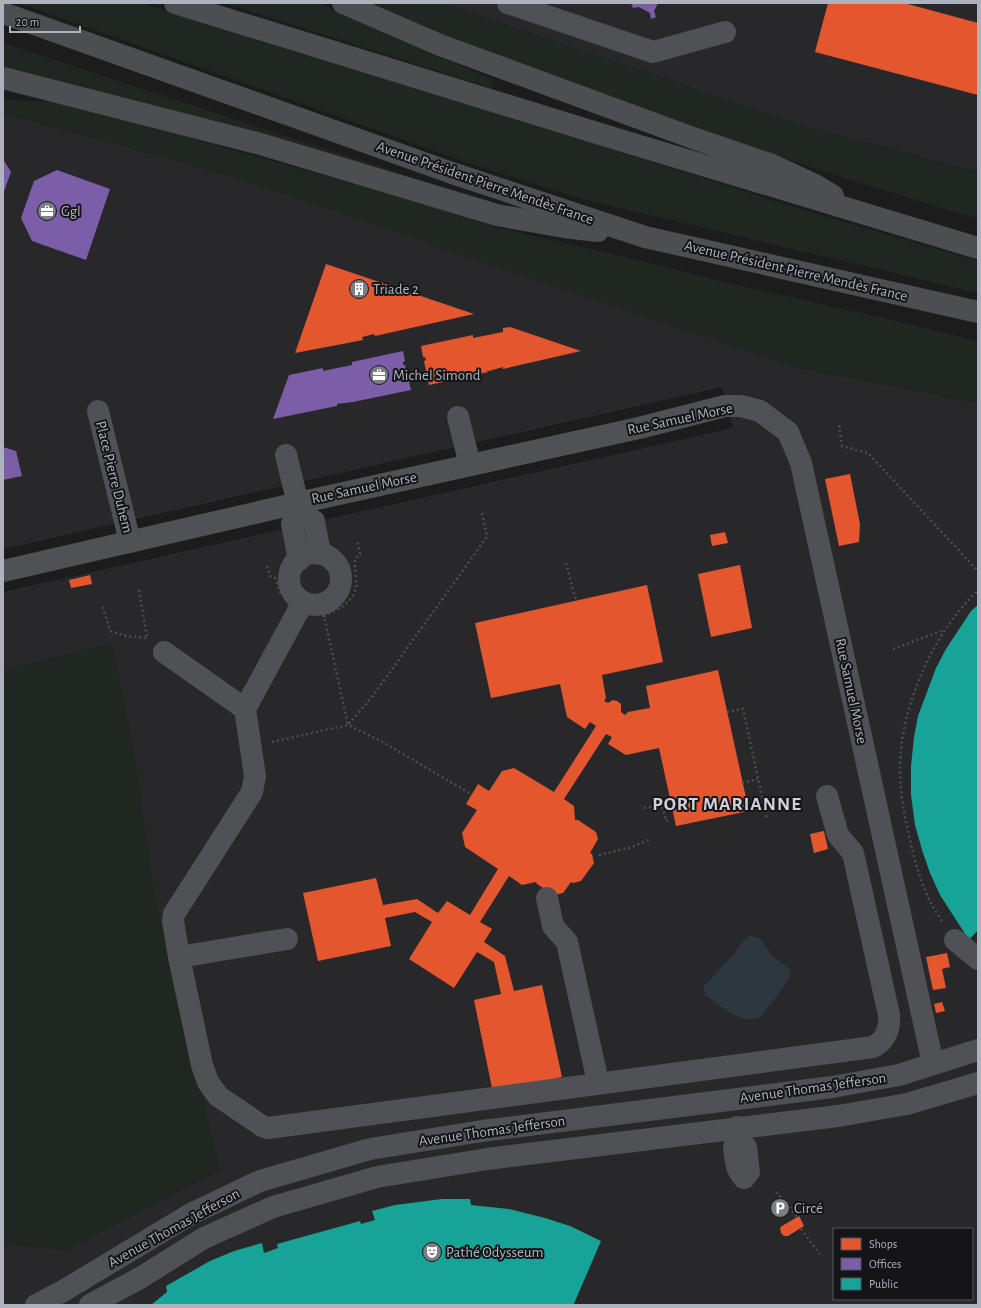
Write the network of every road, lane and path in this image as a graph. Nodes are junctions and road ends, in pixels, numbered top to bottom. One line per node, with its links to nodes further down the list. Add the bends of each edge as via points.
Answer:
1 (175, 3): 7 (main road)
2 (343, 3): 7 (main road, via 440,45 772,165 815,185)
3 (508, 3): 5 (street, via 653,52)
4 (3, 13): 8 (main road, Avenue Président Pierre Mendès France, via 445,170)
5 (725, 32)
6 (3, 78): 8 (main road, via 257,143 497,215 564,227)
7 (863, 214): 9 (main road)
8 (645, 237): 10 (main road, Avenue Président Pierre Mendès France)
9 (978, 248)
10 (978, 312)
11 (98, 411): 19 (street, Place Pierre Duhem)
12 (458, 417): 15 (street)
13 (839, 425): 25 (path, via 842,446 868,453)
14 (286, 455): 16 (street)
15 (470, 465): 16 (street, Rue Samuel Morse); 54 (street, Rue Samuel Morse, via 733,405 749,407 760,412 788,432 801,463)
16 (298, 501): 19 (street, Rue Samuel Morse); 20 (street, via 314,521); 21 (street, via 292,524)
17 (482, 513): 37 (path, via 487,537 372,697)
18 (357, 541): 31 (path, via 360,554 355,559 354,567 356,588 340,609)
19 (130, 542): 24 (street, Rue Samuel Morse)
20 (320, 554): 21 (street, via 305,556); 30 (street, via 330,558 339,569 341,576 338,592 326,603)
21 (299, 560): 30 (street, via 291,571 290,578)
22 (566, 563): 28 (path)
23 (267, 566): 30 (path, via 270,576 275,578 286,609)
24 (3, 571)
25 (978, 571)
26 (139, 590): 29 (path, via 148,638 126,636 110,631)
27 (978, 591): 32 (path)
28 (576, 601)
29 (103, 606)
30 (299, 609): 31 (path, via 307,618); 35 (street)
31 (324, 616): 37 (path)
32 (944, 630): 33 (path); 50 (path, via 925,667 905,726 901,747 901,791 919,875 939,917)
33 (893, 649)
34 (164, 652): 35 (street)
35 (245, 709): 38 (street)
36 (727, 712): 39 (path, via 743,709)
37 (348, 725): 38 (path); 41 (path, via 381,741)
38 (250, 746): 51 (street, via 255,776 252,792 174,914)
39 (758, 779): 40 (path); 44 (path)
40 (742, 783)
41 (472, 794)
42 (827, 796): 56 (street, via 838,835 854,853 889,1015 890,1025 880,1043 873,1047)
43 (644, 808): 45 (path, via 662,805 666,821)
44 (767, 819)
45 (670, 820)
46 (651, 840): 47 (path)
47 (599, 855)
48 (547, 898): 56 (street, via 553,926 567,942 596,1073)
49 (287, 939): 51 (street)
50 (955, 940): 52 (street)
51 (179, 957): 56 (street, via 202,1065 208,1082 218,1096 268,1128)
52 (978, 959)
53 (978, 1050): 54 (street, Avenue Thomas Jefferson)
54 (933, 1064): 61 (street, Avenue Thomas Jefferson, via 899,1075 832,1087 482,1131 370,1149 260,1181 192,1214)
55 (978, 1082): 62 (street, Avenue Thomas Jefferson, via 907,1104 738,1134 633,1142 487,1159 377,1177 273,1207 204,1238 140,1278)
56 (596, 1084)
57 (776, 1192): 58 (path, via 790,1206)
58 (797, 1218)
59 (801, 1229): 60 (path)
60 (820, 1254)
61 (36, 1305)
62 (90, 1305)

